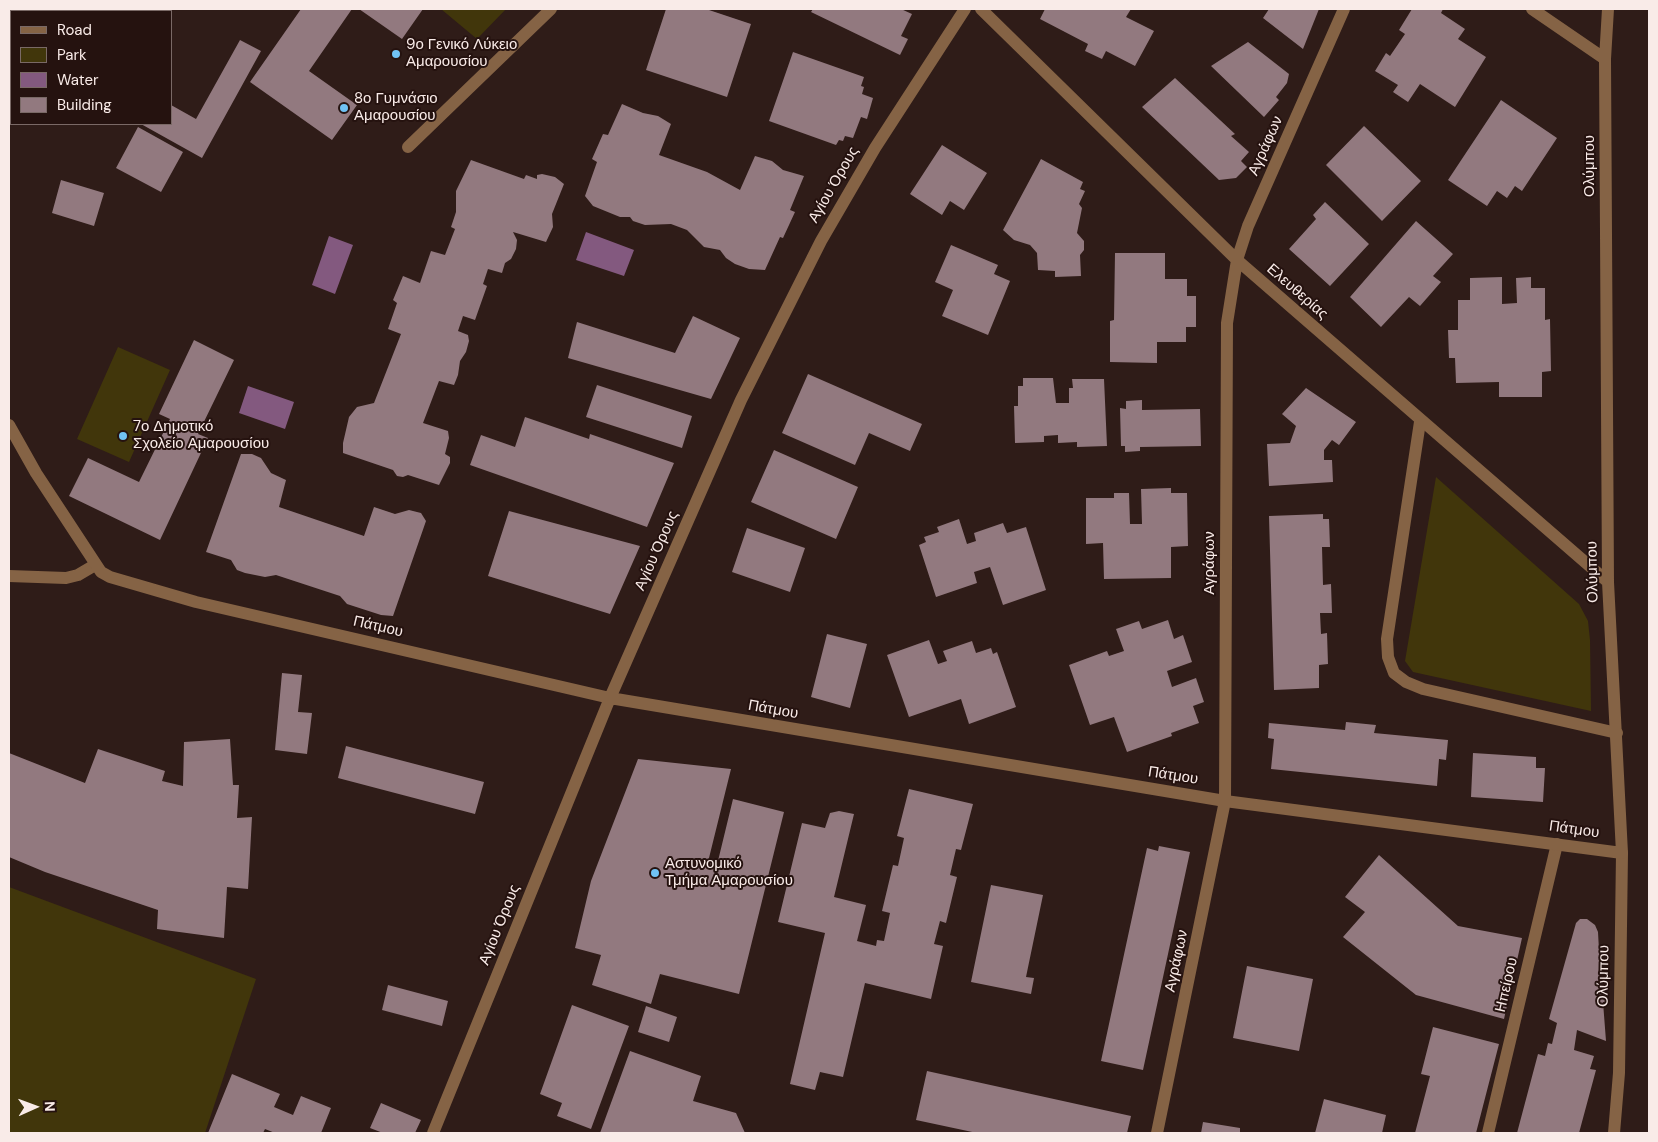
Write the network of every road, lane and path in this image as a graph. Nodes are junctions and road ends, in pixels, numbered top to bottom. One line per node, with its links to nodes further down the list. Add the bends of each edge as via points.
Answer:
1 (551, 9): 8 (street)
2 (965, 9): 15 (street, Αγίου Όρους, via 875,148 821,241 741,400)
3 (981, 9): 9 (street, Ελευθερίας)
4 (1344, 9): 9 (street, Αγράφων, via 1248,226)
5 (1532, 9): 7 (street)
6 (1608, 9): 7 (street, Ολύμπου)
7 (1605, 59): 14 (street, Ολύμπου)
8 (408, 147)
9 (1237, 260): 10 (street, Ελευθερίας); 17 (street, Αγράφων, via 1227,323)
10 (1420, 422): 14 (street, Ελευθερίας); 16 (street, via 1387,638 1388,657 1394,673 1423,689)
11 (9, 425): 12 (street, Πάτμου)
12 (95, 565): 13 (street, via 66,578); 15 (street, Πάτμου, via 110,577 196,602)
13 (9, 576)
14 (1608, 582): 16 (street, Ολύμπου)
15 (610, 698): 17 (street, Πάτμου); 20 (street, Αγίου Όρους)
16 (1617, 733): 19 (street, Ολύμπου)
17 (1225, 801): 18 (street, Πάτμου); 21 (street, Αγράφων)
18 (1557, 844): 19 (street, Πάτμου); 22 (street, Ηπείρου)
19 (1622, 853): 23 (street, Ολύμπου, via 1619,1073)
20 (433, 1133)
21 (1157, 1133)
22 (1488, 1133)
23 (1614, 1133)

